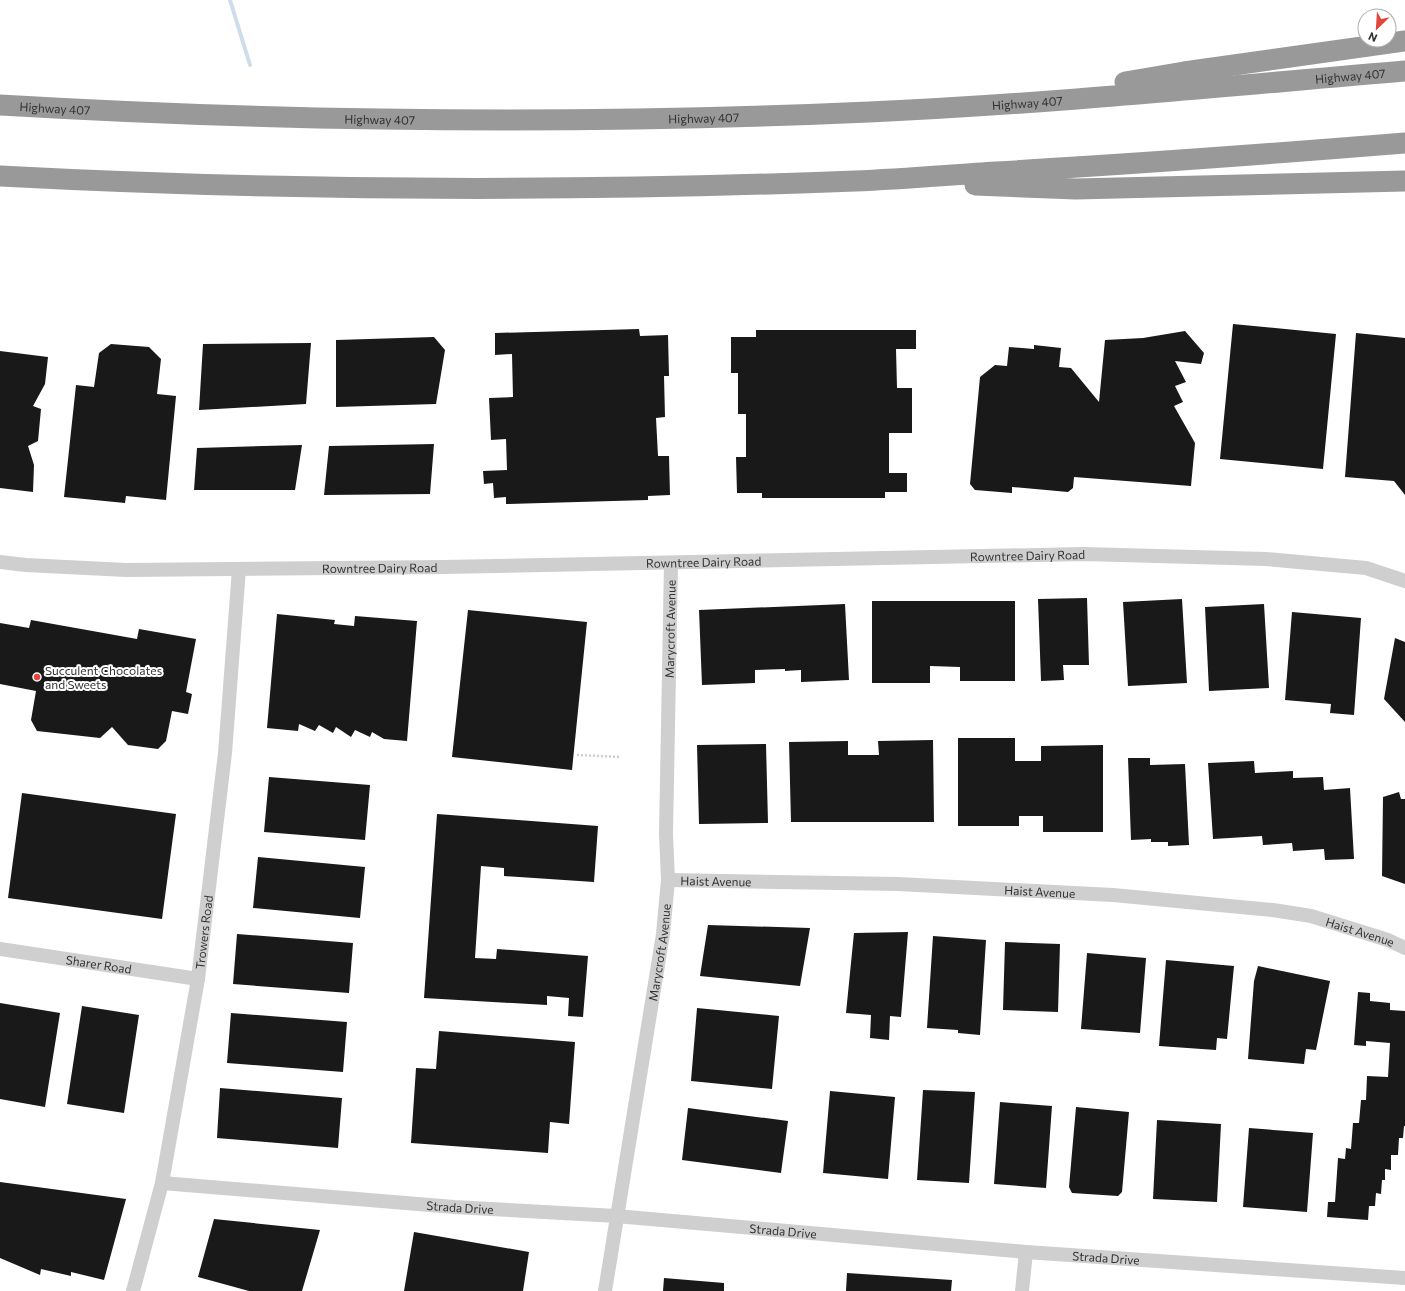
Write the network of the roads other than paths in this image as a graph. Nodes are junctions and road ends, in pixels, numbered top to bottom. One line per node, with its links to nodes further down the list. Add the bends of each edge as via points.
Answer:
1 (1405, 42): 4 (highway, via 1184,72)
2 (1405, 71): 4 (highway, Highway 407)
3 (0, 105): 4 (highway, Highway 407, via 326,118 612,120 870,112)
4 (991, 105)
5 (1405, 143): 7 (highway, via 1137,164)
6 (0, 176): 7 (highway, via 243,185 424,188)
7 (857, 181): 8 (highway, via 1076,189)
8 (1405, 181)
9 (0, 562): 11 (street, Rowntree Dairy Road, via 126,570)
10 (671, 563): 11 (street, Rowntree Dairy Road); 12 (street, Rowntree Dairy Road, via 1084,554 1258,558 1366,568); 13 (street, Marycroft Avenue, via 666,834)
11 (239, 569): 16 (street, Trowers Road, via 225,753)
12 (1405, 581)
13 (668, 880): 14 (street, Haist Avenue, via 898,884 1113,895 1311,916 1388,940); 18 (street, Marycroft Avenue, via 663,934)
14 (1405, 948)
15 (0, 950): 16 (street, Sharer Road)
16 (198, 979): 17 (street, Trowers Road)
17 (162, 1183): 18 (street, Strada Drive, via 454,1207); 21 (street, Trowers Road)
18 (616, 1216): 19 (street, Strada Drive); 22 (street, Marycroft Avenue)
19 (1026, 1252): 20 (street, Strada Drive); 23 (street)
20 (1405, 1278)
21 (133, 1291)
22 (605, 1291)
23 (1022, 1291)

